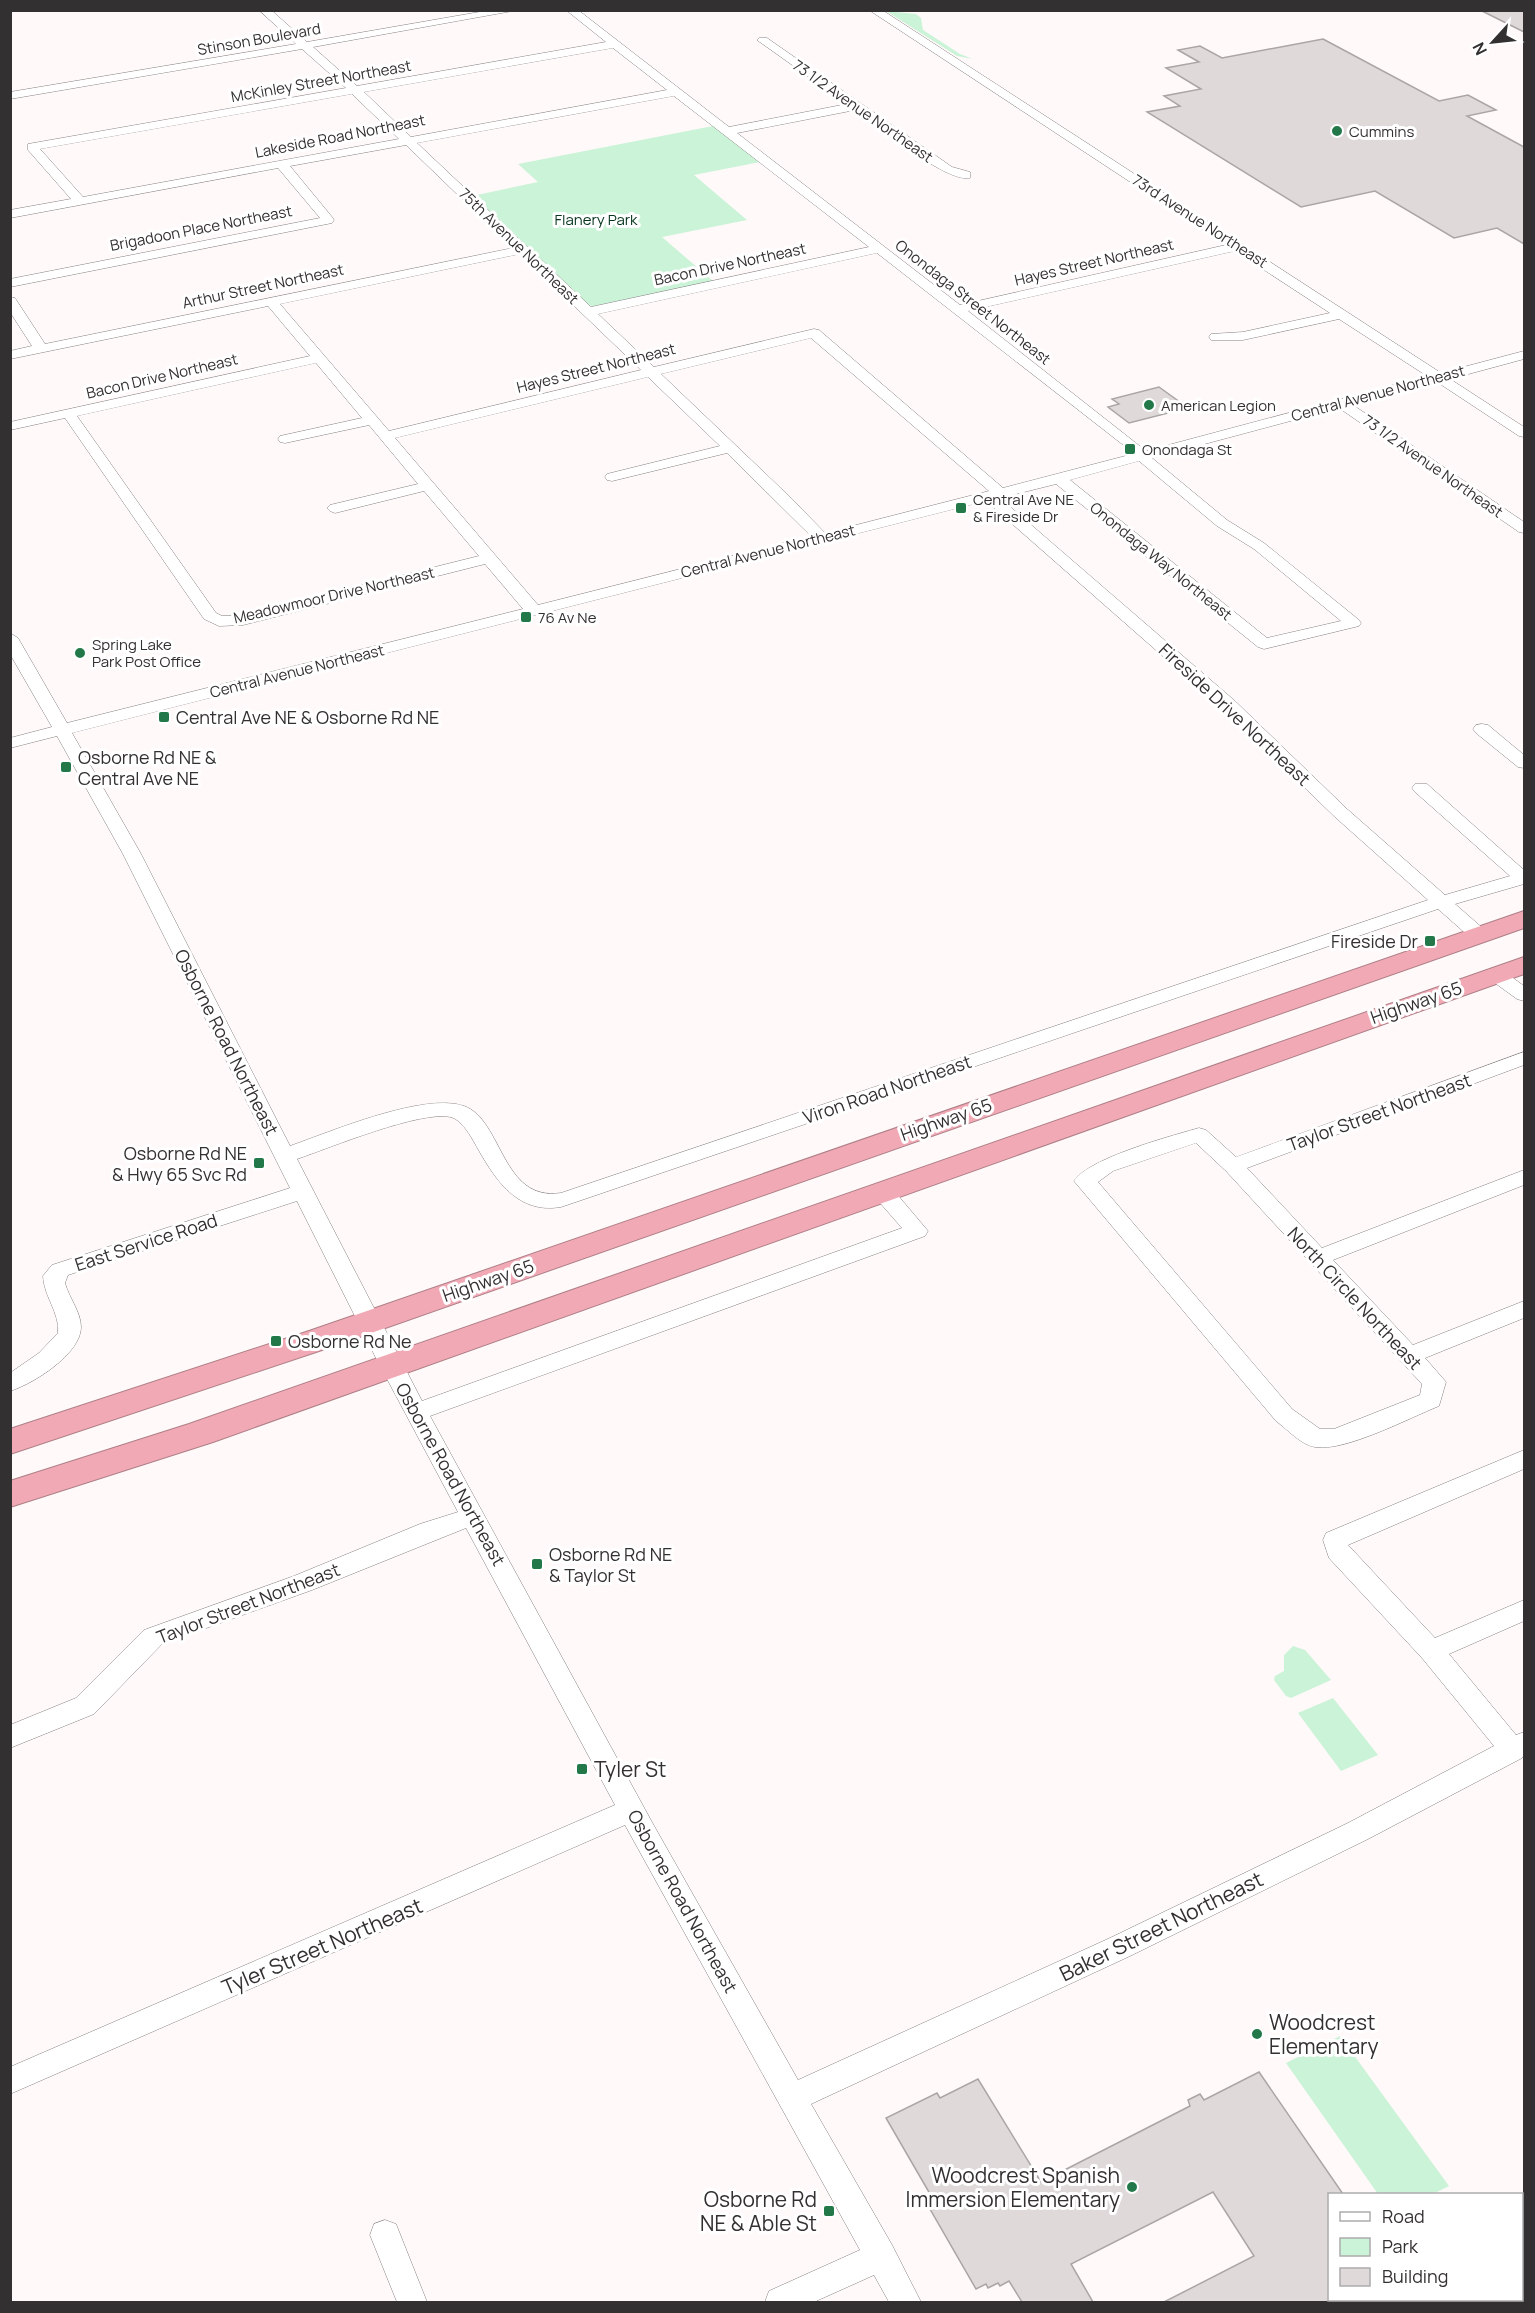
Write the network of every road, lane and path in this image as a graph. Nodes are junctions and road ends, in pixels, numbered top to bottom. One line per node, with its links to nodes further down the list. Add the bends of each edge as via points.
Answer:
1 (264, 10): 7 (street, 75th Avenue Northeast)
2 (513, 10): 7 (street, Stinson Boulevard)
3 (571, 10): 6 (street, Onondaga Street Northeast)
4 (874, 10): 18 (street, 73rd Avenue Northeast)
5 (763, 40): 11 (street, 73 1/2 Avenue Northeast)
6 (616, 44): 8 (street, McKinley Street Northeast); 9 (street, Onondaga Street Northeast)
7 (306, 46): 8 (street, 75th Avenue Northeast); 10 (street, Stinson Boulevard)
8 (355, 90): 13 (street, 75th Avenue Northeast); 16 (street, McKinley Street Northeast, via 32,147)
9 (675, 92): 12 (street, Onondaga Street Northeast); 13 (street, Lakeside Road Northeast)
10 (10, 96)
11 (856, 106): 12 (street); 15 (street, 73 1/2 Avenue Northeast, via 948,170)
12 (726, 131): 19 (street, Onondaga Street Northeast)
13 (407, 140): 14 (street, Lakeside Road Northeast); 20 (street, 75th Avenue Northeast)
14 (282, 165): 16 (street, Lakeside Road Northeast); 21 (street, Brigadoon Place Northeast, via 328,220)
15 (966, 175)
16 (80, 201): 17 (street, Lakeside Road Northeast)
17 (10, 214)
18 (1238, 246): 24 (street, Hayes Street Northeast); 26 (street, 73rd Avenue Northeast)
19 (878, 249): 24 (street, Onondaga Street Northeast); 25 (street, Bacon Drive Northeast)
20 (523, 250): 23 (street, Arthur Street Northeast); 25 (street, 75th Avenue Northeast)
21 (10, 283)
22 (10, 301): 29 (street)
23 (271, 301): 29 (street, Arthur Street Northeast); 32 (street)
24 (957, 310): 43 (street, Onondaga Street Northeast)
25 (588, 312): 33 (street, 75th Avenue Northeast)
26 (1343, 314): 28 (street, via 1243,336); 34 (street, 73rd Avenue Northeast)
27 (814, 333): 33 (street, Hayes Street Northeast); 47 (street, Fireside Drive Northeast)
28 (1216, 337)
29 (41, 349): 31 (street, Arthur Street Northeast)
30 (1524, 355): 34 (street, Central Avenue Northeast)
31 (10, 356)
32 (320, 358): 36 (street, Bacon Drive Northeast); 37 (street)
33 (651, 372): 40 (street, Hayes Street Northeast); 42 (street, 75th Avenue Northeast)
34 (1439, 376): 35 (street, Central Avenue Northeast); 39 (street, 73rd Avenue Northeast)
35 (1342, 404): 43 (street, Central Avenue Northeast); 49 (street, 73 1/2 Avenue Northeast)
36 (69, 414): 38 (street, Bacon Drive Northeast); 51 (street, Meadowmoor Drive Northeast, via 210,616 219,621 243,620)
37 (372, 420): 40 (street); 41 (street)
38 (10, 426)
39 (1524, 433)
40 (386, 436): 46 (street)
41 (285, 440)
42 (731, 448): 44 (street); 50 (street, 75th Avenue Northeast)
43 (1142, 456): 45 (street, Central Avenue Northeast); 54 (street, Onondaga Street Northeast, via 1222,523 1259,546 1353,622)
44 (612, 477)
45 (1058, 478): 47 (street, Central Avenue Northeast); 54 (street, Onondaga Way Northeast)
46 (428, 486): 48 (street); 51 (street)
47 (994, 494): 50 (street, Central Avenue Northeast); 61 (street, Fireside Drive Northeast)
48 (335, 508)
49 (1524, 529)
50 (821, 538): 52 (street, Central Avenue Northeast)
51 (489, 558): 52 (street)
52 (534, 611): 56 (street, Central Avenue Northeast)
53 (10, 638): 56 (street, Osborne Road Northeast)
54 (1264, 644)
55 (1482, 729): 58 (street)
56 (62, 730): 57 (street, Central Avenue Northeast); 68 (street, Osborne Road Northeast, via 132,854)
57 (10, 743)
58 (1524, 764)
59 (1421, 788): 60 (street)
60 (1524, 878): 61 (street, Viron Road Northeast)
61 (1440, 902): 63 (street, Fireside Drive Northeast); 68 (street, Viron Road Northeast, via 553,1201 522,1194 509,1182 472,1122 457,1111 426,1110)
62 (1524, 919): 63 (highway, Highway 65)
63 (1479, 935): 75 (highway, Highway 65)
64 (1524, 965): 65 (highway, Highway 65)
65 (1495, 974): 66 (street); 72 (highway, Highway 65)
66 (1524, 995)
67 (1524, 1058): 69 (street, Taylor Street Northeast)
68 (285, 1156): 71 (street, Osborne Road Northeast)
69 (1233, 1166): 73 (street, North Circle Northeast); 76 (street, North Circle Northeast, via 1199,1135 1106,1166 1085,1181 1284,1415 1315,1438 1336,1438 1431,1400 1434,1382)
70 (1524, 1177): 73 (street)
71 (303, 1191): 75 (street, Osborne Road Northeast); 78 (street, East Service Road, via 60,1270 54,1276 54,1287 70,1327 67,1338 43,1362)
72 (882, 1191): 77 (highway, Highway 65); 79 (street, via 917,1231)
73 (1317, 1258): 76 (street, North Circle Northeast)
74 (1524, 1309): 76 (street)
75 (369, 1322): 77 (street, Osborne Road Northeast); 80 (highway, Highway 65)
76 (1410, 1355)
77 (390, 1364): 79 (street, Osborne Road Northeast); 82 (highway, Highway 65, via 201,1433)
78 (10, 1383)
79 (417, 1412): 83 (street, Osborne Road Northeast)
80 (10, 1442)
81 (1524, 1459): 85 (street, via 1335,1540 1338,1551)
82 (10, 1494)
83 (474, 1515): 86 (street, Taylor Street Northeast, via 153,1637 85,1706); 88 (street, Osborne Road Northeast)
84 (1524, 1610): 85 (street)
85 (1431, 1651): 87 (street)
86 (10, 1737)
87 (1519, 1746): 90 (street, Baker Street Northeast, via 1358,1831 1131,1942)
88 (632, 1810): 89 (street, Tyler Street Northeast); 90 (street, Osborne Road Northeast)
89 (10, 2081)
90 (794, 2099): 92 (street, Osborne Road Northeast)
91 (385, 2235): 93 (street)
92 (881, 2256): 94 (street); 95 (street, Osborne Road Northeast)
93 (412, 2302)
94 (780, 2302)
95 (906, 2302)

